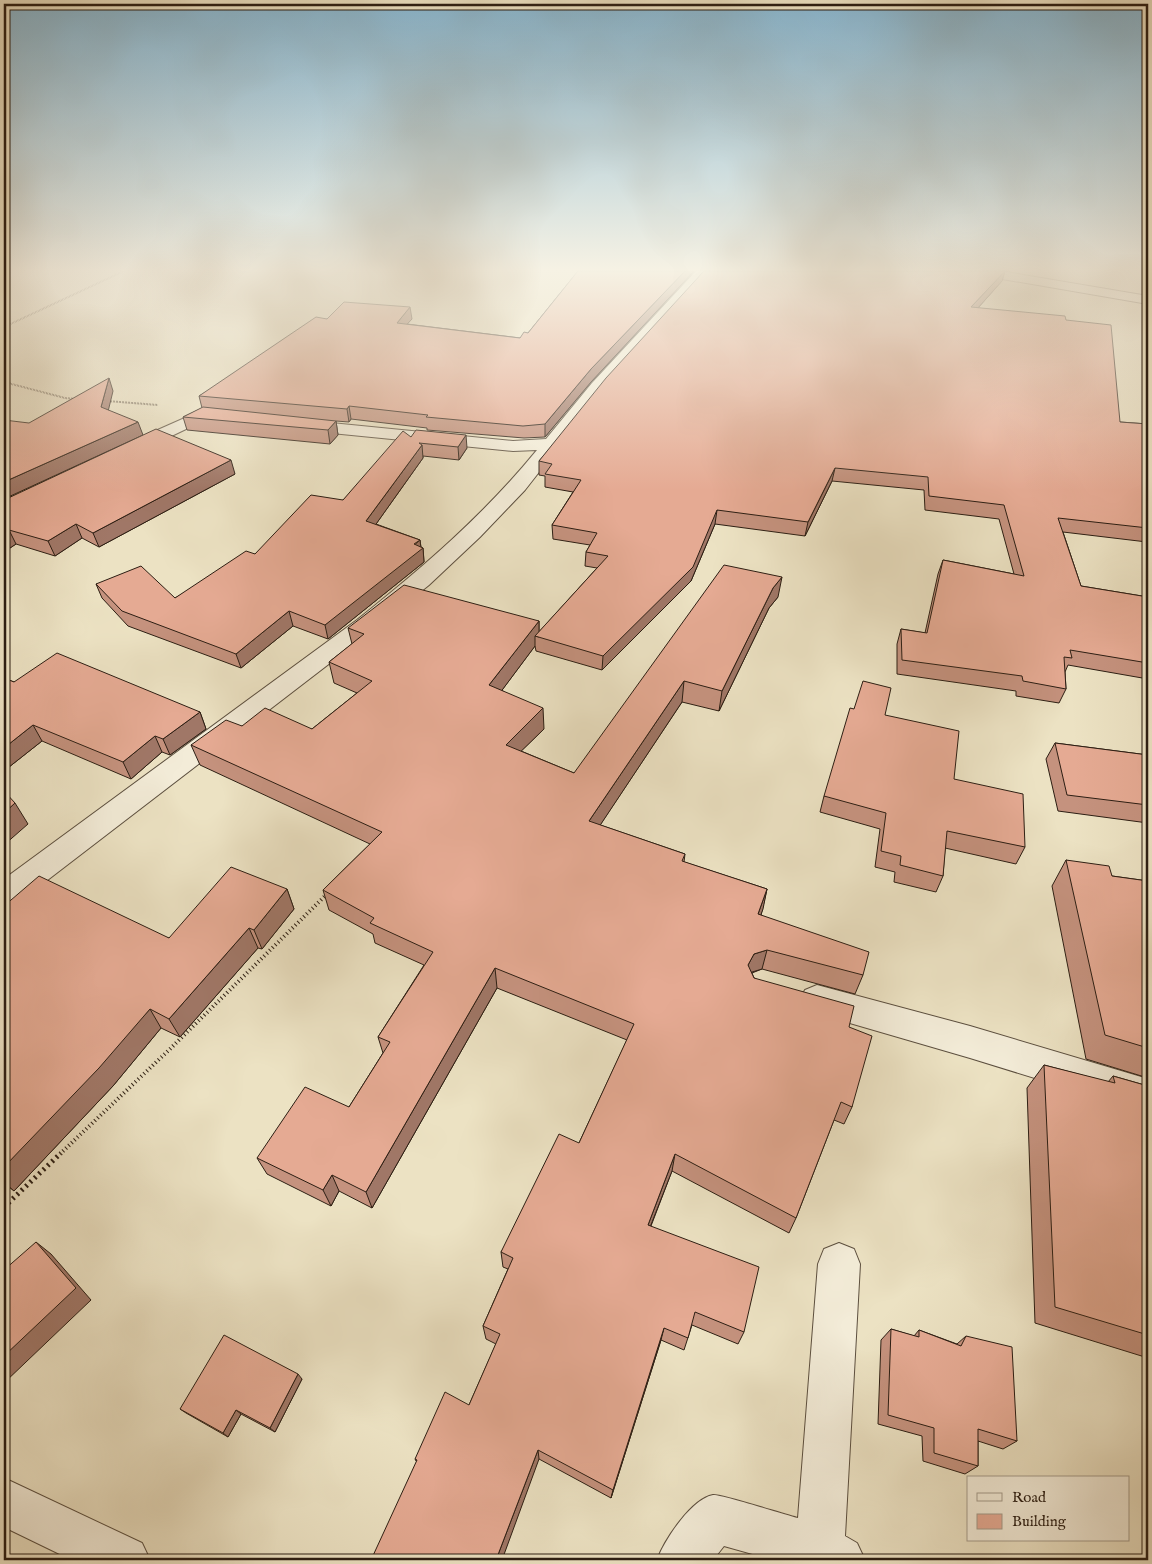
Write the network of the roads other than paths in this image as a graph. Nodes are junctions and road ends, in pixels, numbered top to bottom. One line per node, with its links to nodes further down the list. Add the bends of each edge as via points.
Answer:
1 (636, 344): 4 (street)
2 (234, 418): 5 (street, via 205,414)
3 (284, 424): 4 (street, via 513,446)
4 (550, 444): 6 (street, via 518,486 421,580)
5 (118, 455)
6 (4, 896)
7 (791, 992): 8 (street)
8 (1148, 1096)
9 (839, 1264): 11 (street)
10 (4, 1502): 12 (street)
11 (830, 1555): 13 (street, via 714,1519)
12 (125, 1560)
13 (682, 1560)

